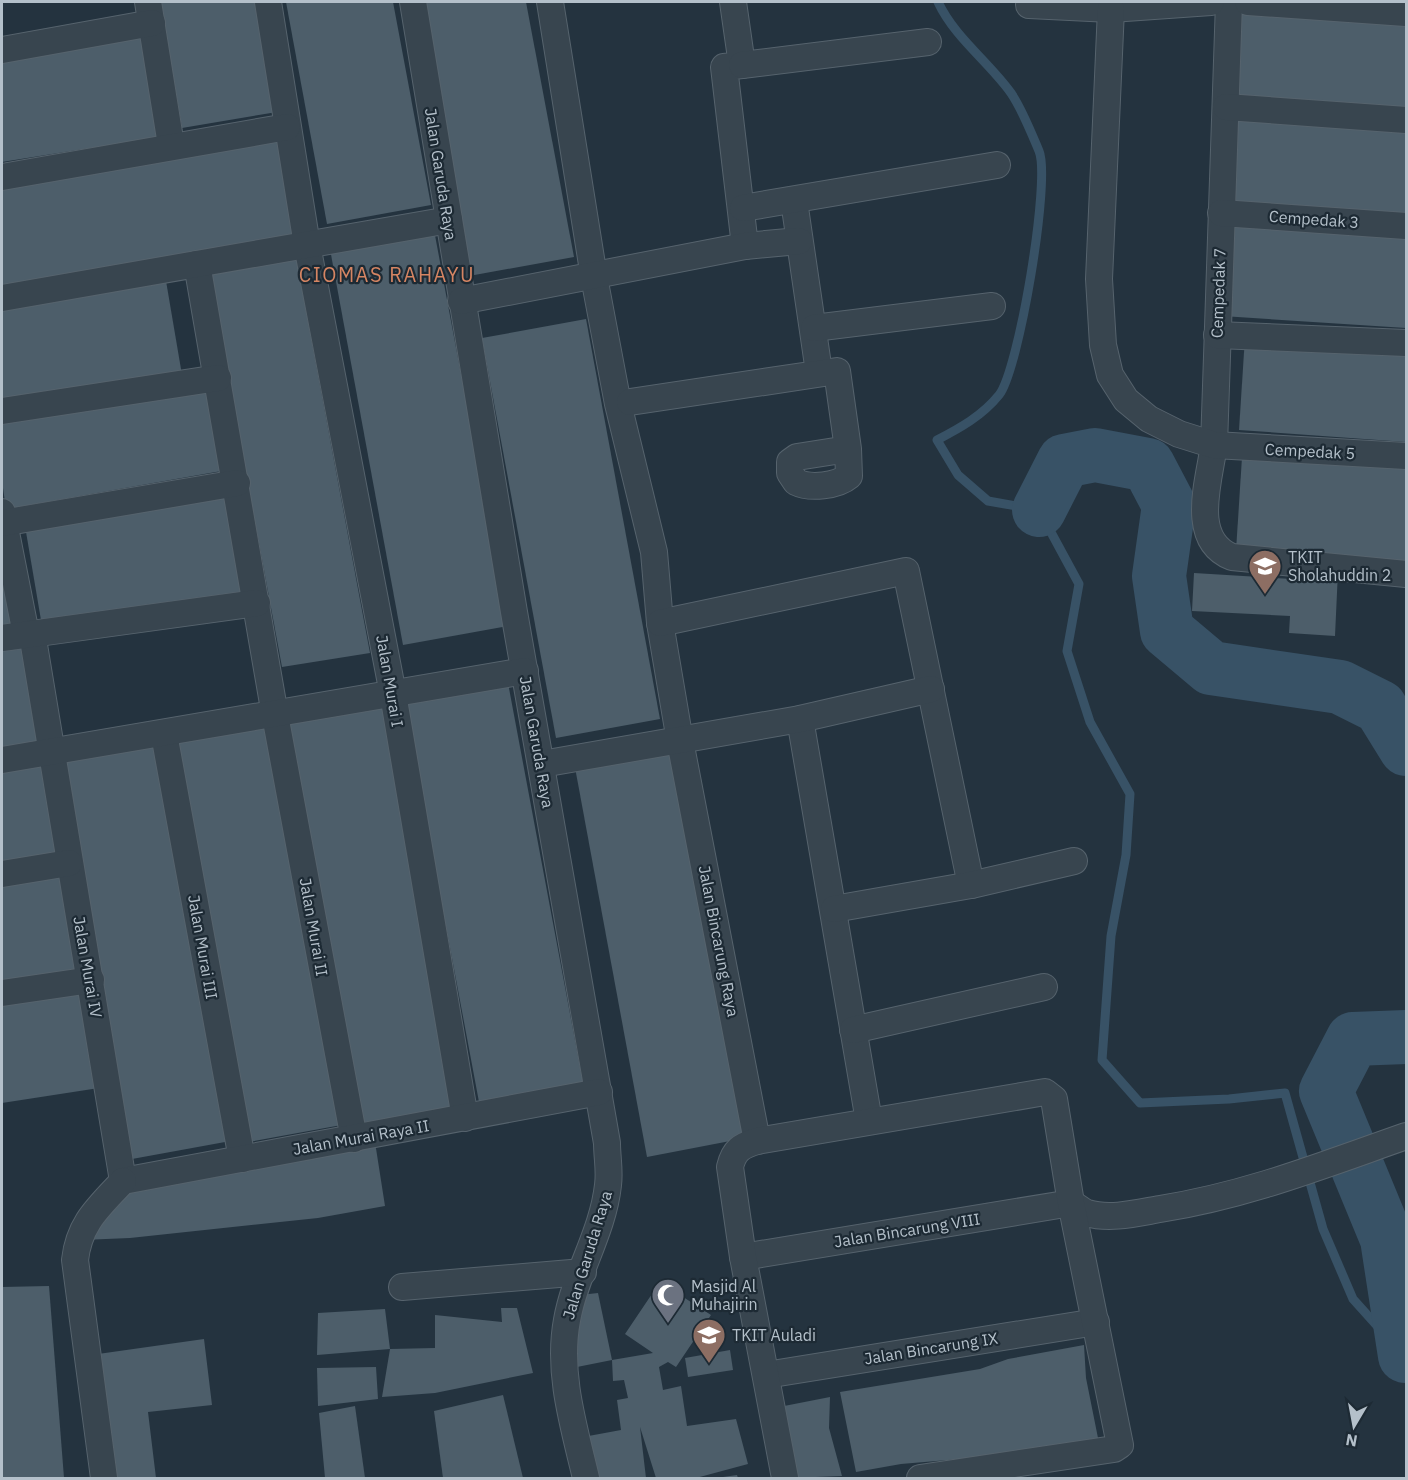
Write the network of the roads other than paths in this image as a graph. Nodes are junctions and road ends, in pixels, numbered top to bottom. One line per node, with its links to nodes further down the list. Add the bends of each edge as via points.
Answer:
1 (268, 2): 17 (street, Jalan Murai I)
2 (412, 2): 24 (street, Jalan Garuda Raya)
3 (550, 2): 30 (street, Jalan Bincarung Raya)
4 (733, 2): 14 (street)
5 (1211, 2): 9 (street)
6 (1229, 2): 15 (street, Cempedak 7)
7 (1248, 2): 11 (street)
8 (1029, 5): 9 (street)
9 (1111, 9): 41 (street, Cempedak 5, via 1099,279 1103,345 1110,375 1126,400 1149,419)
10 (150, 12): 13 (street); 18 (street)
11 (1407, 13)
12 (928, 42): 14 (street)
13 (2, 50)
14 (742, 65): 22 (street, via 724,67)
15 (1226, 107): 16 (street); 23 (street, Cempedak 7)
16 (1407, 120)
17 (287, 127): 18 (street); 27 (street, Jalan Murai I)
18 (171, 145): 20 (street)
19 (997, 165): 21 (street)
20 (2, 177)
21 (795, 201): 22 (street); 26 (street)
22 (743, 207): 28 (street)
23 (1221, 213): 25 (street, Cempedak 3); 35 (street, Cempedak 7)
24 (449, 220): 27 (street); 32 (street, Jalan Garuda Raya)
25 (1407, 226)
26 (799, 241): 28 (street); 34 (street)
27 (307, 245): 29 (street); 52 (street, Jalan Murai I)
28 (745, 246): 30 (street)
29 (197, 264): 31 (street); 38 (street, Jalan Murai II)
30 (594, 277): 32 (street); 48 (street, Jalan Bincarung Raya, via 618,404 654,552)
31 (2, 298)
32 (461, 301): 50 (street, Jalan Garuda Raya)
33 (992, 306): 34 (street)
34 (814, 328): 37 (street)
35 (1217, 335): 36 (street); 41 (street, Cempedak 7)
36 (1407, 343)
37 (819, 372): 39 (street); 42 (street, via 837,371)
38 (218, 378): 40 (street); 44 (street, Jalan Murai II)
39 (630, 402)
40 (2, 411)
41 (1214, 445): 43 (street, Cempedak 5); 46 (street, Cempedak 7, via 1205,507 1211,543 1220,552 1246,559)
42 (848, 449)
43 (1407, 456)
44 (237, 483): 45 (street); 47 (street, Jalan Murai II)
45 (2, 519): 49 (street, Jalan Murai IV)
46 (1407, 574)
47 (257, 603): 49 (street); 53 (street, Jalan Murai II)
48 (660, 623): 51 (street, via 906,572); 56 (street, Jalan Bincarung Raya)
49 (20, 635): 57 (street, Jalan Murai IV)
50 (525, 671): 52 (street); 59 (street, Jalan Garuda Raya)
51 (931, 689): 54 (street); 63 (street)
52 (393, 694): 53 (street); 70 (street, Jalan Murai I)
53 (275, 715): 55 (street); 73 (street, Jalan Murai II)
54 (800, 719): 56 (street); 64 (street)
55 (164, 734): 57 (street); 75 (street, Jalan Murai III)
56 (680, 741): 59 (street); 74 (street, Jalan Bincarung Raya)
57 (52, 753): 58 (street); 61 (street, Jalan Murai IV)
58 (2, 760)
59 (542, 764): 69 (street, Jalan Garuda Raya)
60 (1074, 861): 63 (street)
61 (69, 863): 62 (street); 65 (street, Jalan Murai IV)
62 (2, 874)
63 (971, 885): 64 (street)
64 (834, 909): 68 (street)
65 (91, 980): 67 (street); 76 (street, Jalan Murai IV)
66 (1044, 987): 68 (street)
67 (2, 993)
68 (853, 1030): 71 (street)
69 (599, 1092): 70 (street, Jalan Murai Raya II); 79 (street, Jalan Garuda Raya, via 609,1184)
70 (465, 1118): 73 (street, Jalan Murai Raya II)
71 (869, 1122): 74 (street); 77 (street, via 1045,1092 1054,1099)
72 (1407, 1136): 77 (street, via 1235,1195 1123,1215 1087,1213)
73 (354, 1139): 75 (street, Jalan Murai Raya II)
74 (757, 1141): 78 (street, via 733,1154 730,1167)
75 (242, 1159): 76 (street, Jalan Murai Raya II)
76 (123, 1181): 83 (street, via 84,1225 77,1239 75,1260)
77 (1071, 1203): 78 (street, Jalan Bincarung VIII); 81 (street)
78 (743, 1257): 82 (street)
79 (583, 1272): 80 (street); 84 (street, Jalan Garuda Raya, via 567,1320 563,1347 568,1403)
80 (402, 1287)
81 (1096, 1322): 82 (street, Jalan Bincarung IX); 86 (street, via 1119,1449)
82 (766, 1375): 85 (street)
83 (104, 1479)
84 (586, 1479)
85 (785, 1479)
86 (920, 1479)

